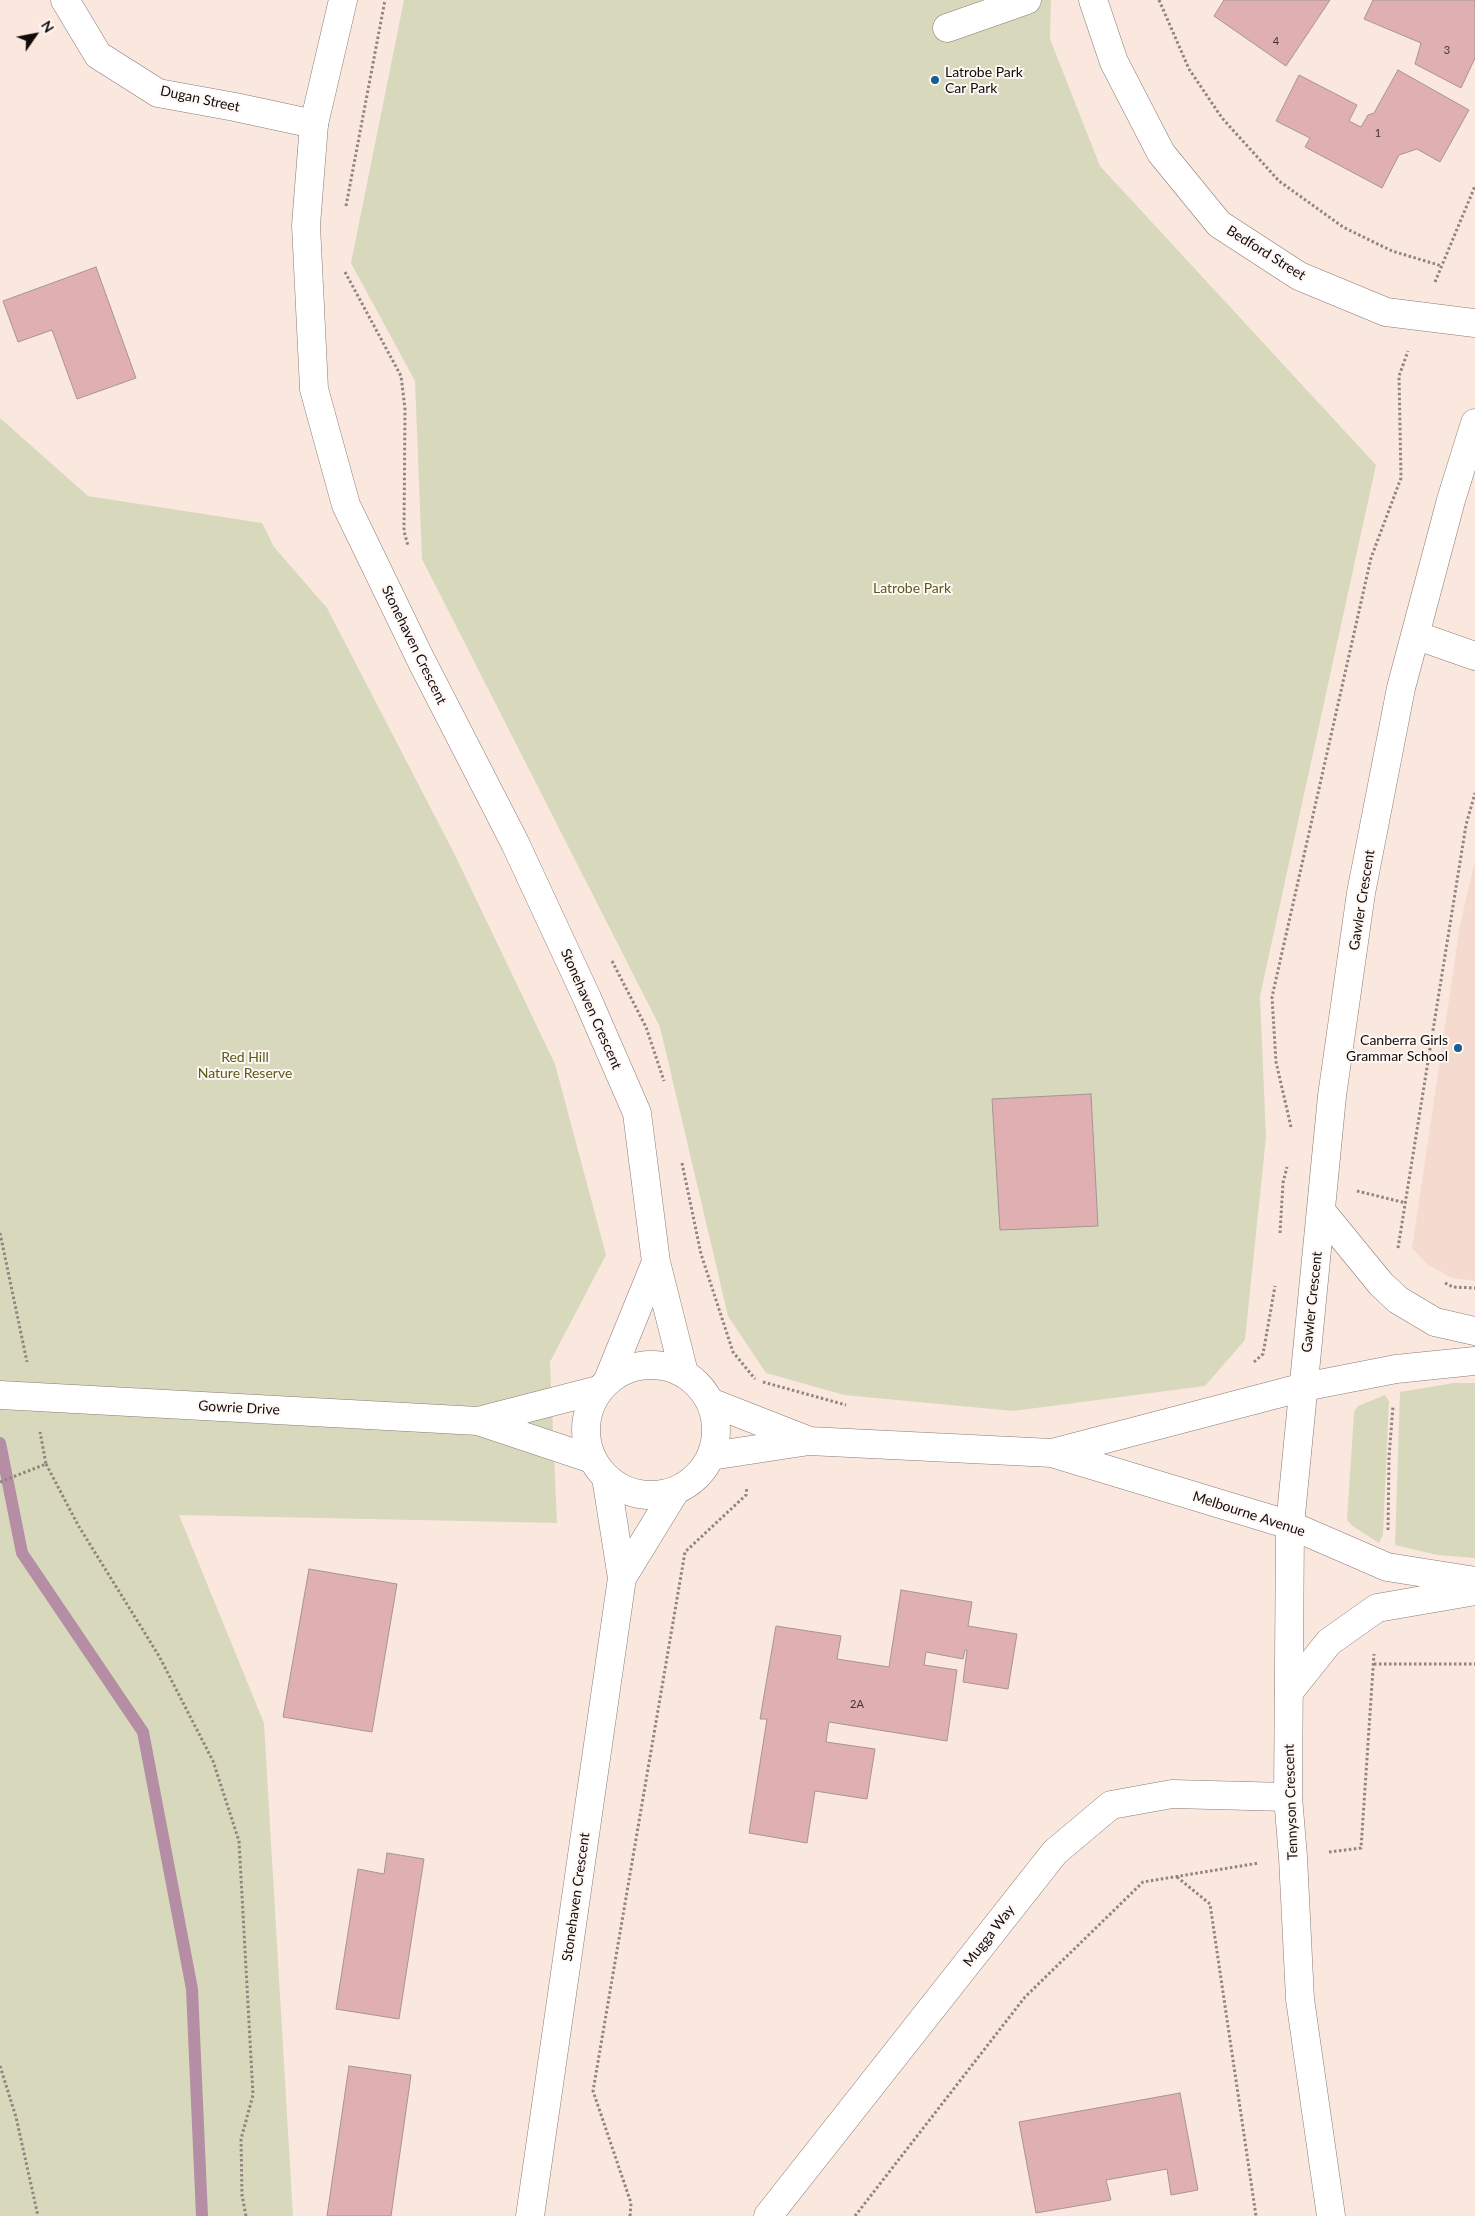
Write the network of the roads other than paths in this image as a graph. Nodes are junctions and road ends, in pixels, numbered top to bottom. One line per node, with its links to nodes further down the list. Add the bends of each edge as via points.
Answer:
1 (65, 0): 6 (main road, Dugan Street, via 98,54 158,93)
2 (344, 0): 6 (main road, Stonehaven Crescent)
3 (1026, 0): 5 (main road)
4 (1093, 0): 7 (main road, Bedford Street, via 1114,62 1161,152 1219,224 1299,276 1386,312)
5 (947, 28)
6 (314, 124): 12 (main road, Stonehaven Crescent, via 306,225 314,389 346,505 515,843 637,1114)
7 (1475, 323)
8 (1475, 423): 9 (main road, Gawler Crescent)
9 (1415, 635): 10 (main road); 11 (main road, Gawler Crescent, via 1401,688 1361,893 1332,1096)
10 (1475, 656)
11 (1322, 1212): 13 (main road, via 1398,1300 1435,1322); 17 (main road, Gawler Crescent)
12 (656, 1262): 15 (main road, Stonehaven Crescent); 16 (main road, Stonehaven Crescent)
13 (1475, 1331)
14 (1475, 1361): 17 (main road, Melbourne Avenue, via 1396,1369)
15 (684, 1373): 16 (main road, via 665,1366 644,1364 625,1369); 19 (main road, via 699,1385)
16 (603, 1385): 20 (main road, Gowrie Drive); 24 (main road, via 586,1422 586,1441)
17 (1304, 1387): 22 (main road, Melbourne Avenue); 26 (main road, Tennyson Crescent)
18 (14, 1395): 20 (main road, Gowrie Drive)
19 (710, 1402): 21 (main road, Melbourne Avenue); 23 (main road, via 716,1438)
20 (478, 1421): 24 (main road, Gowrie Drive)
21 (809, 1441): 22 (main road, Melbourne Avenue); 23 (main road, Melbourne Avenue)
22 (1052, 1453): 26 (main road, Melbourne Avenue)
23 (711, 1456): 25 (main road, via 691,1482)
24 (599, 1468): 25 (main road, via 621,1488 640,1494 658,1495); 27 (main road, Stonehaven Crescent)
25 (676, 1490): 27 (main road, Stonehaven Crescent)
26 (1290, 1525): 28 (main road, Melbourne Avenue, via 1387,1568); 30 (main road, Tennyson Crescent)
27 (622, 1578): 32 (main road, Stonehaven Crescent)
28 (1475, 1581)
29 (1475, 1591): 30 (main road, via 1377,1608 1329,1642)
30 (1289, 1692): 31 (main road, Tennyson Crescent)
31 (1288, 1797): 33 (main road, Mugga Way, via 1172,1794 1111,1805 1055,1852); 34 (main road, Tennyson Crescent, via 1300,1999)
32 (530, 2216)
33 (768, 2216)
34 (1331, 2216)

